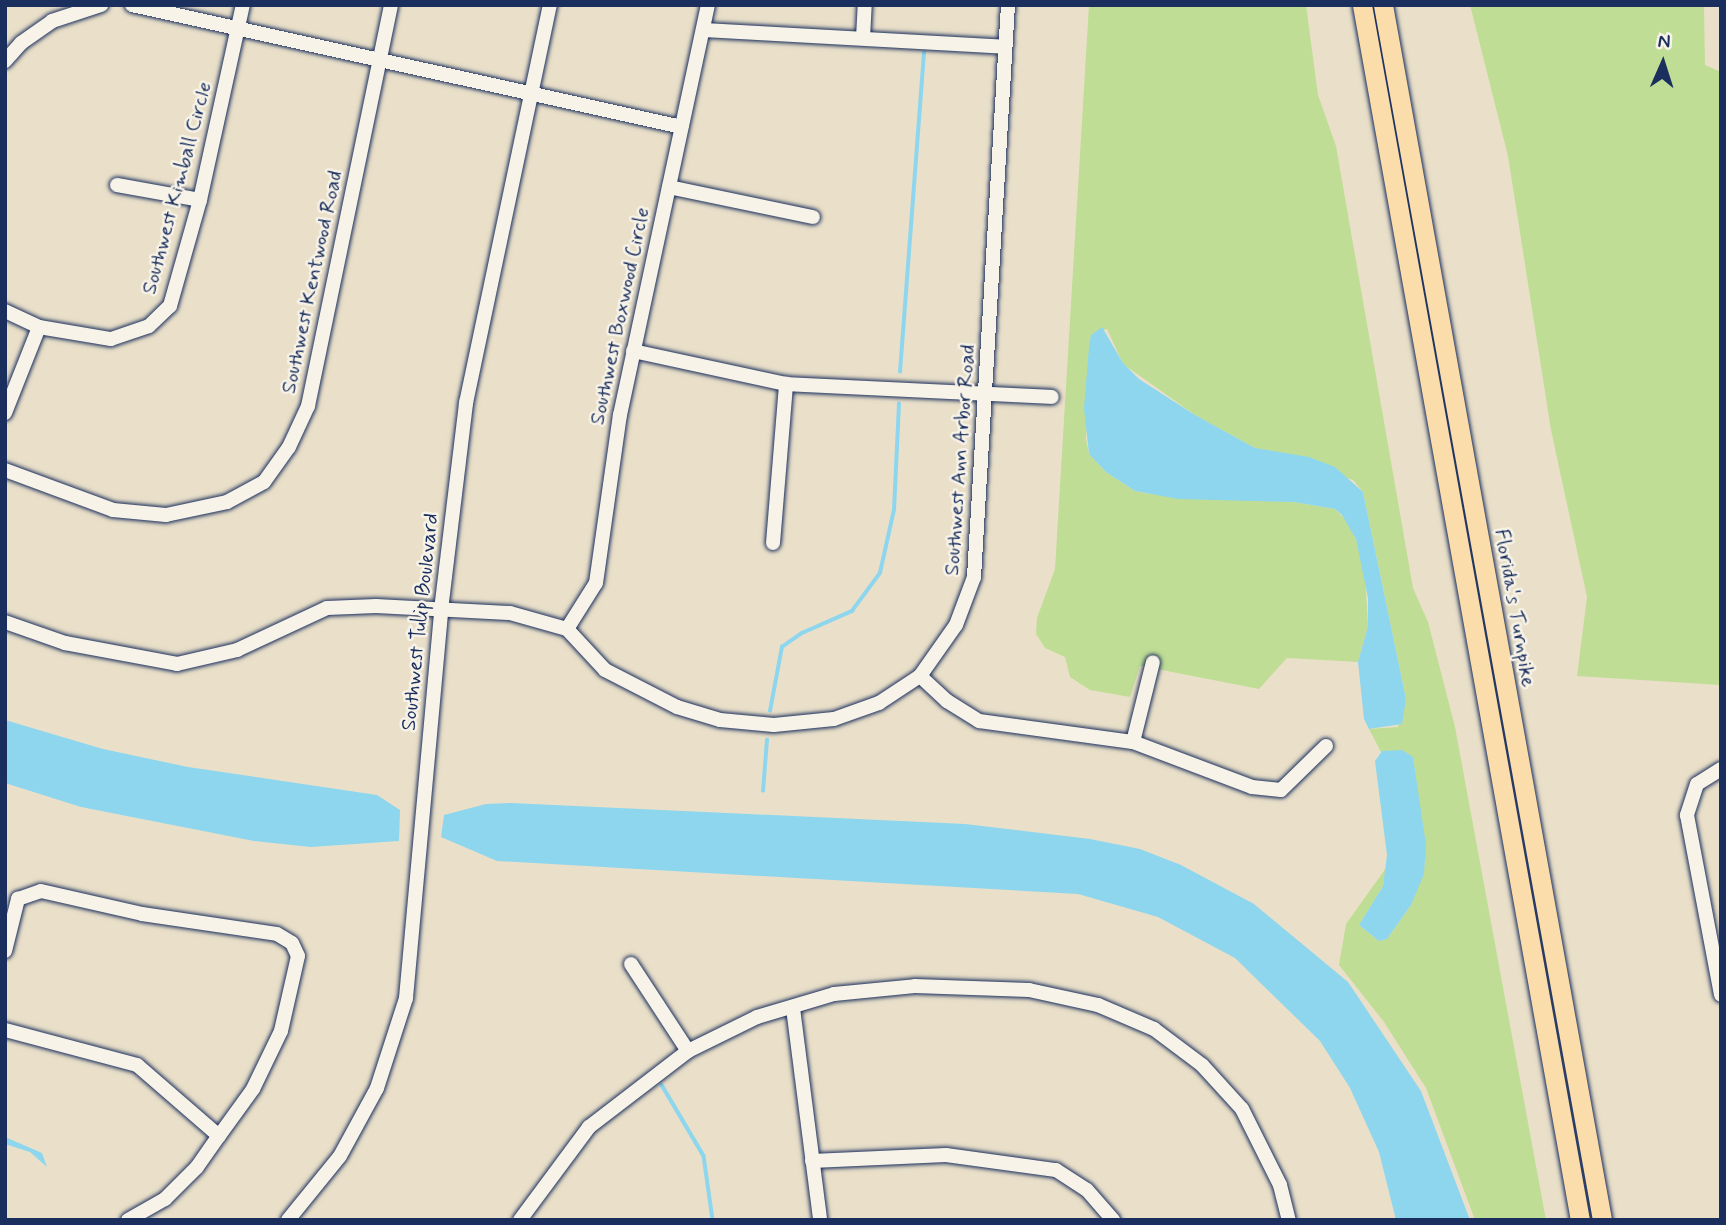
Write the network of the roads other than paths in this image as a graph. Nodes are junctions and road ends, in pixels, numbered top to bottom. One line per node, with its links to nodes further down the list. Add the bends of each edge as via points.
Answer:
1 (101, 5): 15 (street, via 52,21)
2 (132, 5): 11 (street)
3 (243, 5): 11 (street)
4 (391, 5): 16 (street, Southwest Kentwood Road)
5 (550, 5): 17 (street, Southwest Tulip Boulevard)
6 (708, 5): 12 (street, Southwest Boxwood Circle)
7 (865, 5): 13 (street)
8 (1008, 5): 14 (street, Southwest Ann Arbor Road)
9 (1362, 5): 54 (highway)
10 (1383, 5): 55 (highway, Florida's Turnpike)
11 (238, 29): 16 (street); 21 (street, Southwest Kimball Circle)
12 (704, 30): 13 (street); 18 (street, Southwest Boxwood Circle)
13 (863, 38): 14 (street)
14 (1005, 47): 27 (street, Southwest Ann Arbor Road)
15 (5, 61)
16 (380, 61): 17 (street); 30 (street, Southwest Kentwood Road, via 308,406 289,447 264,482 227,502 166,515 113,510)
17 (531, 93): 18 (street); 32 (street, Southwest Tulip Boulevard, via 466,403)
18 (682, 127): 20 (street, Southwest Boxwood Circle)
19 (117, 185): 21 (street)
20 (669, 187): 22 (street); 25 (street, Southwest Boxwood Circle)
21 (200, 200): 24 (street, Southwest Kimball Circle, via 170,306 149,326 111,339)
22 (813, 217)
23 (5, 311): 24 (street, Southwest Kimball Circle)
24 (38, 327): 29 (street)
25 (633, 351): 26 (street); 34 (street, Southwest Boxwood Circle, via 612,454 596,583)
26 (786, 384): 27 (street); 31 (street)
27 (988, 394): 28 (street); 36 (street, Southwest Ann Arbor Road, via 974,577 956,625)
28 (1052, 397)
29 (5, 414)
30 (5, 470)
31 (773, 543)
32 (441, 610): 33 (street, via 327,608 237,650 177,664 65,643); 34 (street, via 510,613); 49 (street, Southwest Tulip Boulevard, via 406,999 377,1088 340,1156)
33 (5, 622)
34 (567, 629): 36 (street, Southwest Ann Arbor Road, via 605,670 677,708 720,720 774,725 834,719 878,703)
35 (1153, 662): 37 (street)
36 (920, 676): 37 (street, via 947,701 979,721)
37 (1133, 742): 38 (street, via 1252,787 1280,790)
38 (1326, 746)
39 (1721, 769): 42 (street, via 1698,784 1687,815)
40 (5, 951): 46 (street, via 18,899 35,891 289,939 298,952 298,964 281,1031 253,1089)
41 (631, 964): 45 (street)
42 (1721, 995)
43 (793, 1008): 45 (street, via 757,1017); 47 (street); 53 (street, via 834,994 915,986 1029,990 1098,1004 1153,1029 1202,1065 1242,1109 1280,1185)
44 (5, 1030): 46 (street, via 137,1065)
45 (688, 1051): 50 (street, via 589,1127)
46 (219, 1136): 48 (street, via 166,1199)
47 (812, 1161): 51 (street); 52 (street, via 946,1155 1056,1170 1087,1190)
48 (128, 1220)
49 (288, 1220)
50 (520, 1220)
51 (820, 1220)
52 (1112, 1220)
53 (1289, 1220)
54 (1580, 1220)
55 (1602, 1220)

